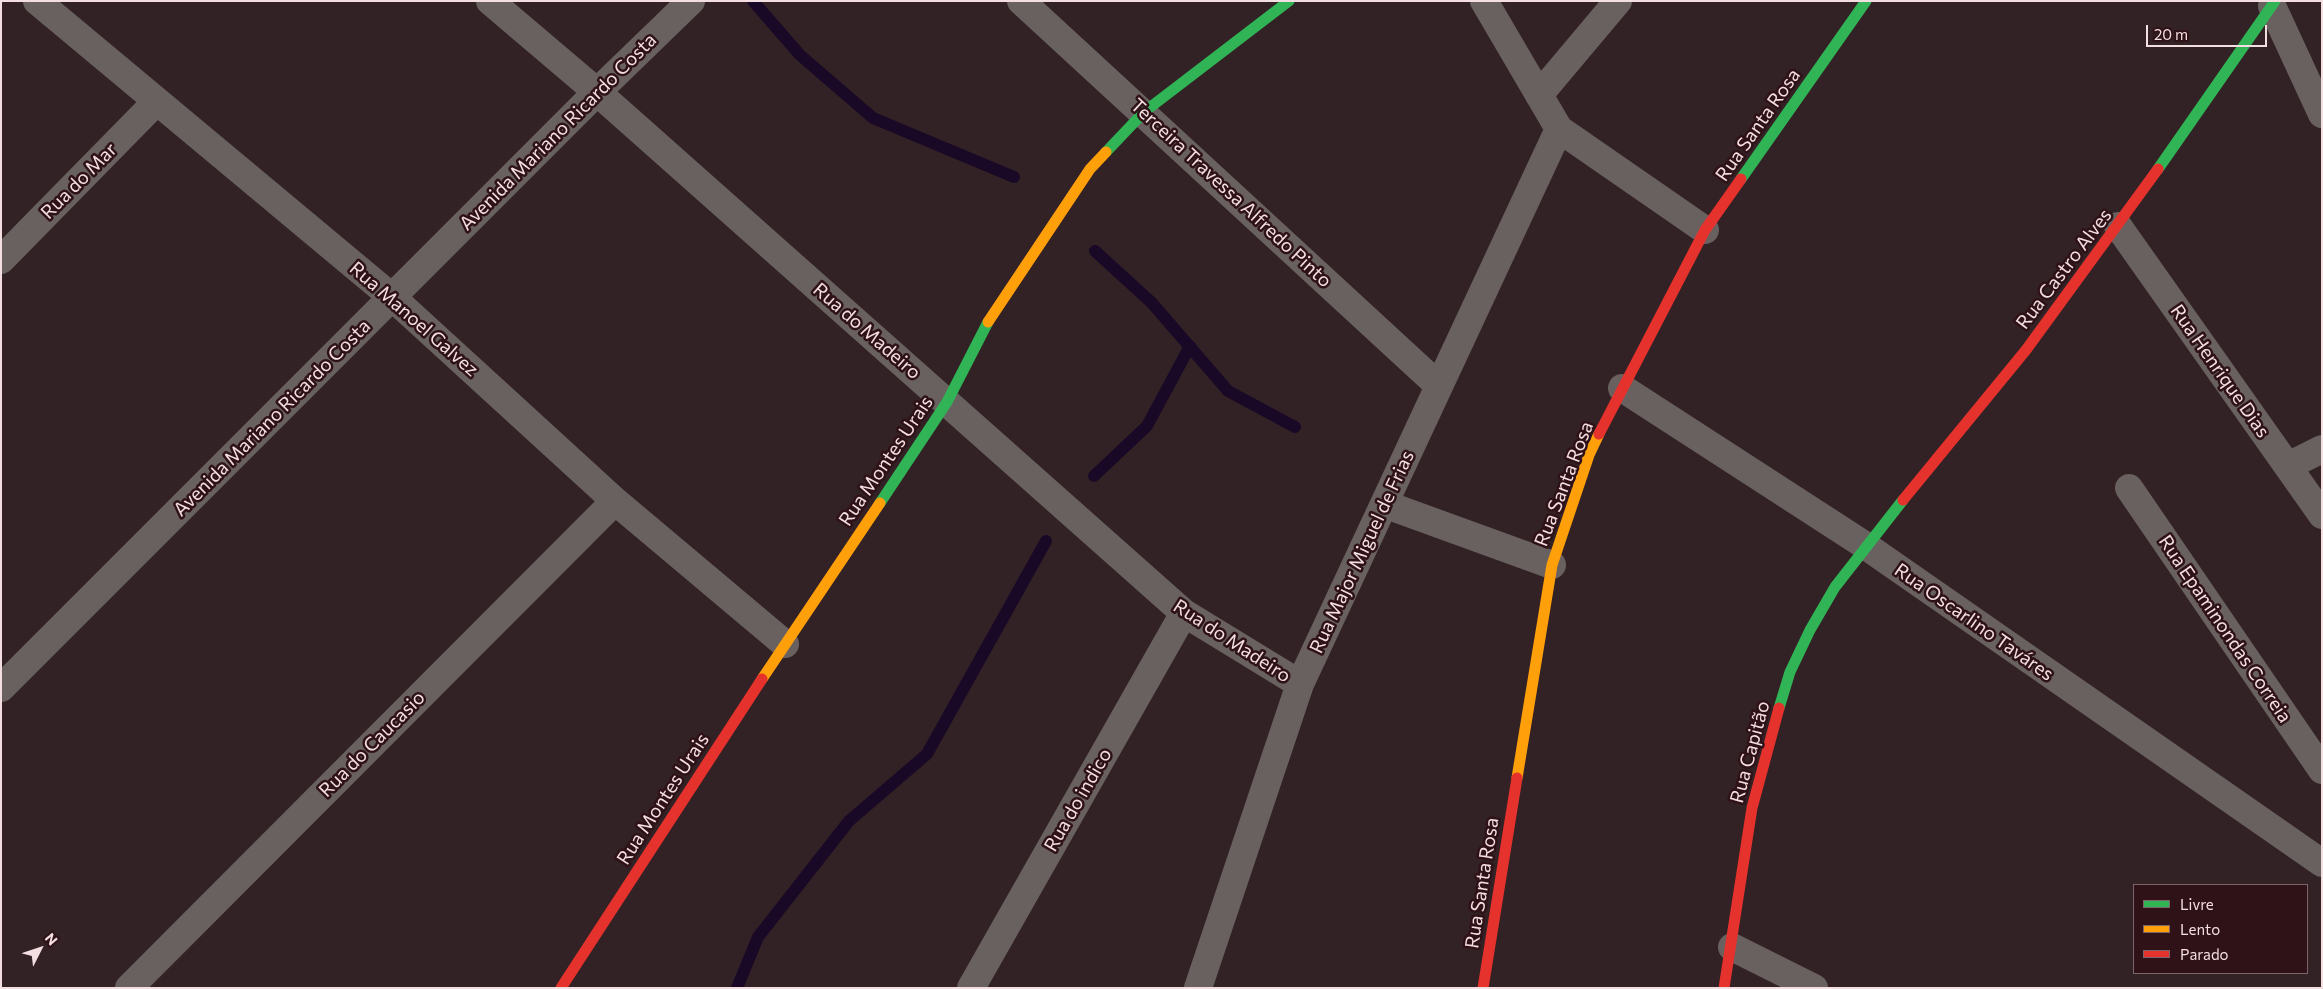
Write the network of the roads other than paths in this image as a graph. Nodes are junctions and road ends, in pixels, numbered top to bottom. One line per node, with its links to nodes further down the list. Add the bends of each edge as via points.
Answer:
1 (36, 1): 12 (street, Rua Manoel Galvez)
2 (490, 1): 10 (street, Rua do Madeiro)
3 (692, 1): 10 (street, Avenida Mariano Ricardo Costa)
4 (1021, 1): 13 (street, Terceira Travessa Alfredo Pinto)
5 (1289, 1): 13 (street, Rua Montes Urais)
6 (1618, 1): 11 (street)
7 (1866, 1): 17 (street, Rua Santa Rosa)
8 (2273, 3): 14 (street); 16 (street, Rua Castro Alves)
9 (1492, 5): 11 (street)
10 (597, 92): 19 (street, Avenida Mariano Ricardo Costa); 22 (street, Rua do Madeiro)
11 (1539, 95): 15 (street)
12 (156, 102): 18 (street, Rua do Mar); 19 (street, Rua Manoel Galvez)
13 (1144, 112): 20 (street, Terceira Travessa Alfredo Pinto); 22 (street, Rua Montes Urais, via 1090,169 1050,227 984,327)
14 (2322, 114)
15 (1559, 129): 17 (street); 20 (street, Rua Major Miguel de Frias)
16 (2118, 226): 24 (street, Rua Henrique Dias); 29 (street, Rua Castro Alves, via 2026,350)
17 (1705, 230): 21 (street, Rua Santa Rosa)
18 (1, 260)
19 (393, 298): 26 (street, Rua Manoel Galvez); 34 (street, Avenida Mariano Ricardo Costa)
20 (1439, 386): 27 (street, Rua Major Miguel de Frias)
21 (1622, 388): 29 (street, Rua Oscarlino Taváres); 30 (street, Rua Santa Rosa, via 1589,455)
22 (947, 402): 31 (street, Rua do Madeiro); 32 (street, Rua Montes Urais)
23 (2322, 449): 24 (street)
24 (2288, 466): 28 (street, Rua Henrique Dias)
25 (2129, 488): 35 (street, Rua Epaminondas Correia)
26 (616, 501): 32 (street, Rua Manoel Galvez); 38 (street, Rua do Caucasio)
27 (1384, 504): 30 (street); 33 (street, Rua Major Miguel de Frias)
28 (2322, 515)
29 (1866, 546): 36 (street, Rua Oscarlino Taváres); 37 (street, Rua Capitão, via 1830,596 1790,672 1752,808)
30 (1552, 565): 42 (street, Rua Santa Rosa)
31 (1184, 613): 33 (street, Rua do Madeiro); 40 (street, Rua do indico)
32 (784, 644): 39 (street, Rua Montes Urais)
33 (1300, 684): 41 (street, Rua Major Miguel de Frias)
34 (1, 688)
35 (2322, 770)
36 (2322, 863)
37 (1732, 947): 43 (street, Rua Capitão); 44 (street)
38 (129, 988)
39 (561, 988)
40 (971, 988)
41 (1198, 988)
42 (1483, 988)
43 (1724, 988)
44 (1814, 988)

